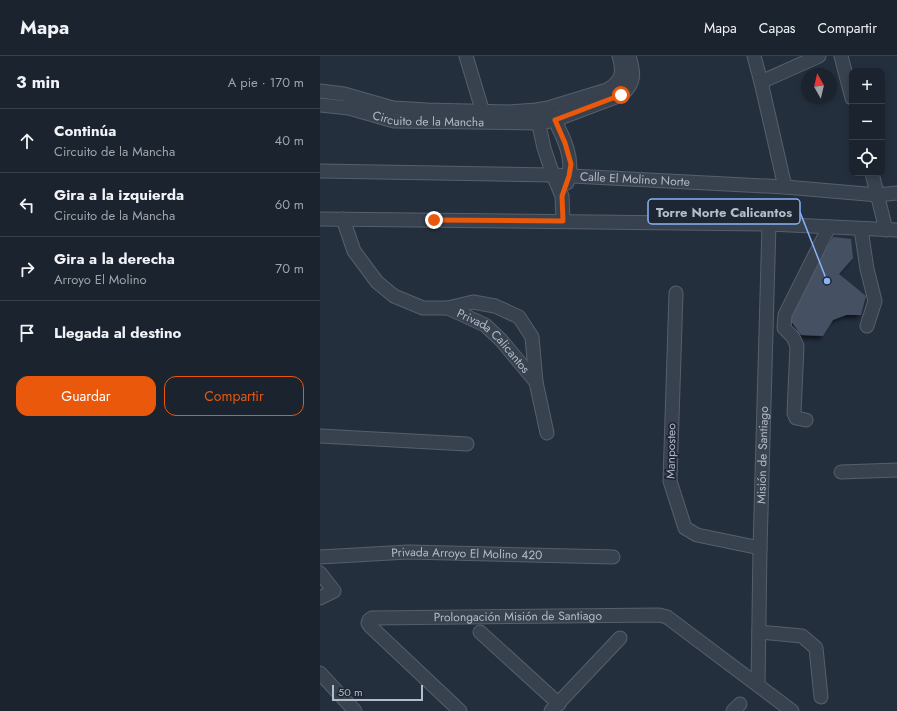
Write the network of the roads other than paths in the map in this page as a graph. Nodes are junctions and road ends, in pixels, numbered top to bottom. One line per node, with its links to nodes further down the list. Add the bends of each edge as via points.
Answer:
1 (466, 56): 13 (street)
2 (619, 56): 9 (street, via 622,64)
3 (629, 56): 9 (street, via 633,72 632,82)
4 (754, 56): 7 (street)
5 (819, 56): 7 (street)
6 (841, 56): 8 (street)
7 (761, 82): 19 (street)
8 (849, 87)
9 (621, 88): 12 (street, Circuito de la Mancha, via 607,90); 14 (street, via 614,99)
10 (324, 91): 11 (street); 13 (street, Circuito de la Mancha, via 393,108)
11 (324, 105): 13 (street, Circuito de la Mancha, via 349,108 394,121)
12 (541, 114): 13 (street, Circuito de la Mancha); 14 (street); 16 (street)
13 (484, 117)
14 (555, 120): 17 (street, via 569,155)
15 (320, 171): 16 (street, Calle El Molino Norte)
16 (553, 176): 17 (street, Calle El Molino Norte); 22 (street)
17 (569, 176): 19 (street, Calle El Molino Norte); 22 (street)
18 (873, 176): 21 (street)
19 (785, 188): 21 (street, Calle El Molino Norte)
20 (897, 193): 21 (street, Calle El Molino Norte)
21 (878, 195): 29 (street)
22 (562, 196): 25 (street)
23 (320, 219): 24 (street)
24 (343, 219): 25 (street); 31 (street, Privada Calicantos, via 354,251 377,282 394,296 423,308)
25 (563, 221): 26 (street)
26 (769, 224): 27 (street); 40 (street, Misión de Santiago)
27 (829, 227): 28 (street); 34 (street, via 785,315 784,328 797,346 794,413 796,418)
28 (861, 229): 29 (street); 32 (street, via 875,301)
29 (892, 230)
30 (676, 293): 40 (street, Manposteo, via 670,481 679,513 685,528 697,536)
31 (448, 308): 33 (street, Privada Calicantos, via 485,325 502,340); 33 (street, via 473,302 495,306 519,317 532,337)
32 (867, 326)
33 (536, 382): 35 (street, Privada Calicantos)
34 (806, 420)
35 (547, 433)
36 (320, 436): 37 (street)
37 (466, 444)
38 (897, 470): 39 (street)
39 (841, 472)
40 (760, 548): 46 (street, Misión de Santiago)
41 (320, 557): 42 (street, Privada Arroyo El Molino 420, via 408,552)
42 (613, 557)
43 (320, 573): 44 (street, via 334,591)
44 (320, 598)
45 (480, 632): 51 (street)
46 (759, 632): 49 (street, Misión de Santiago); 50 (street, via 802,636 816,648)
47 (620, 638): 51 (street)
48 (320, 673): 52 (street)
49 (758, 685): 53 (street, Prolongación Misión de Santiago, via 667,617 658,615 369,620 370,626); 54 (street)
50 (821, 697)
51 (555, 707)
52 (355, 711)
53 (460, 711)
54 (792, 711)

